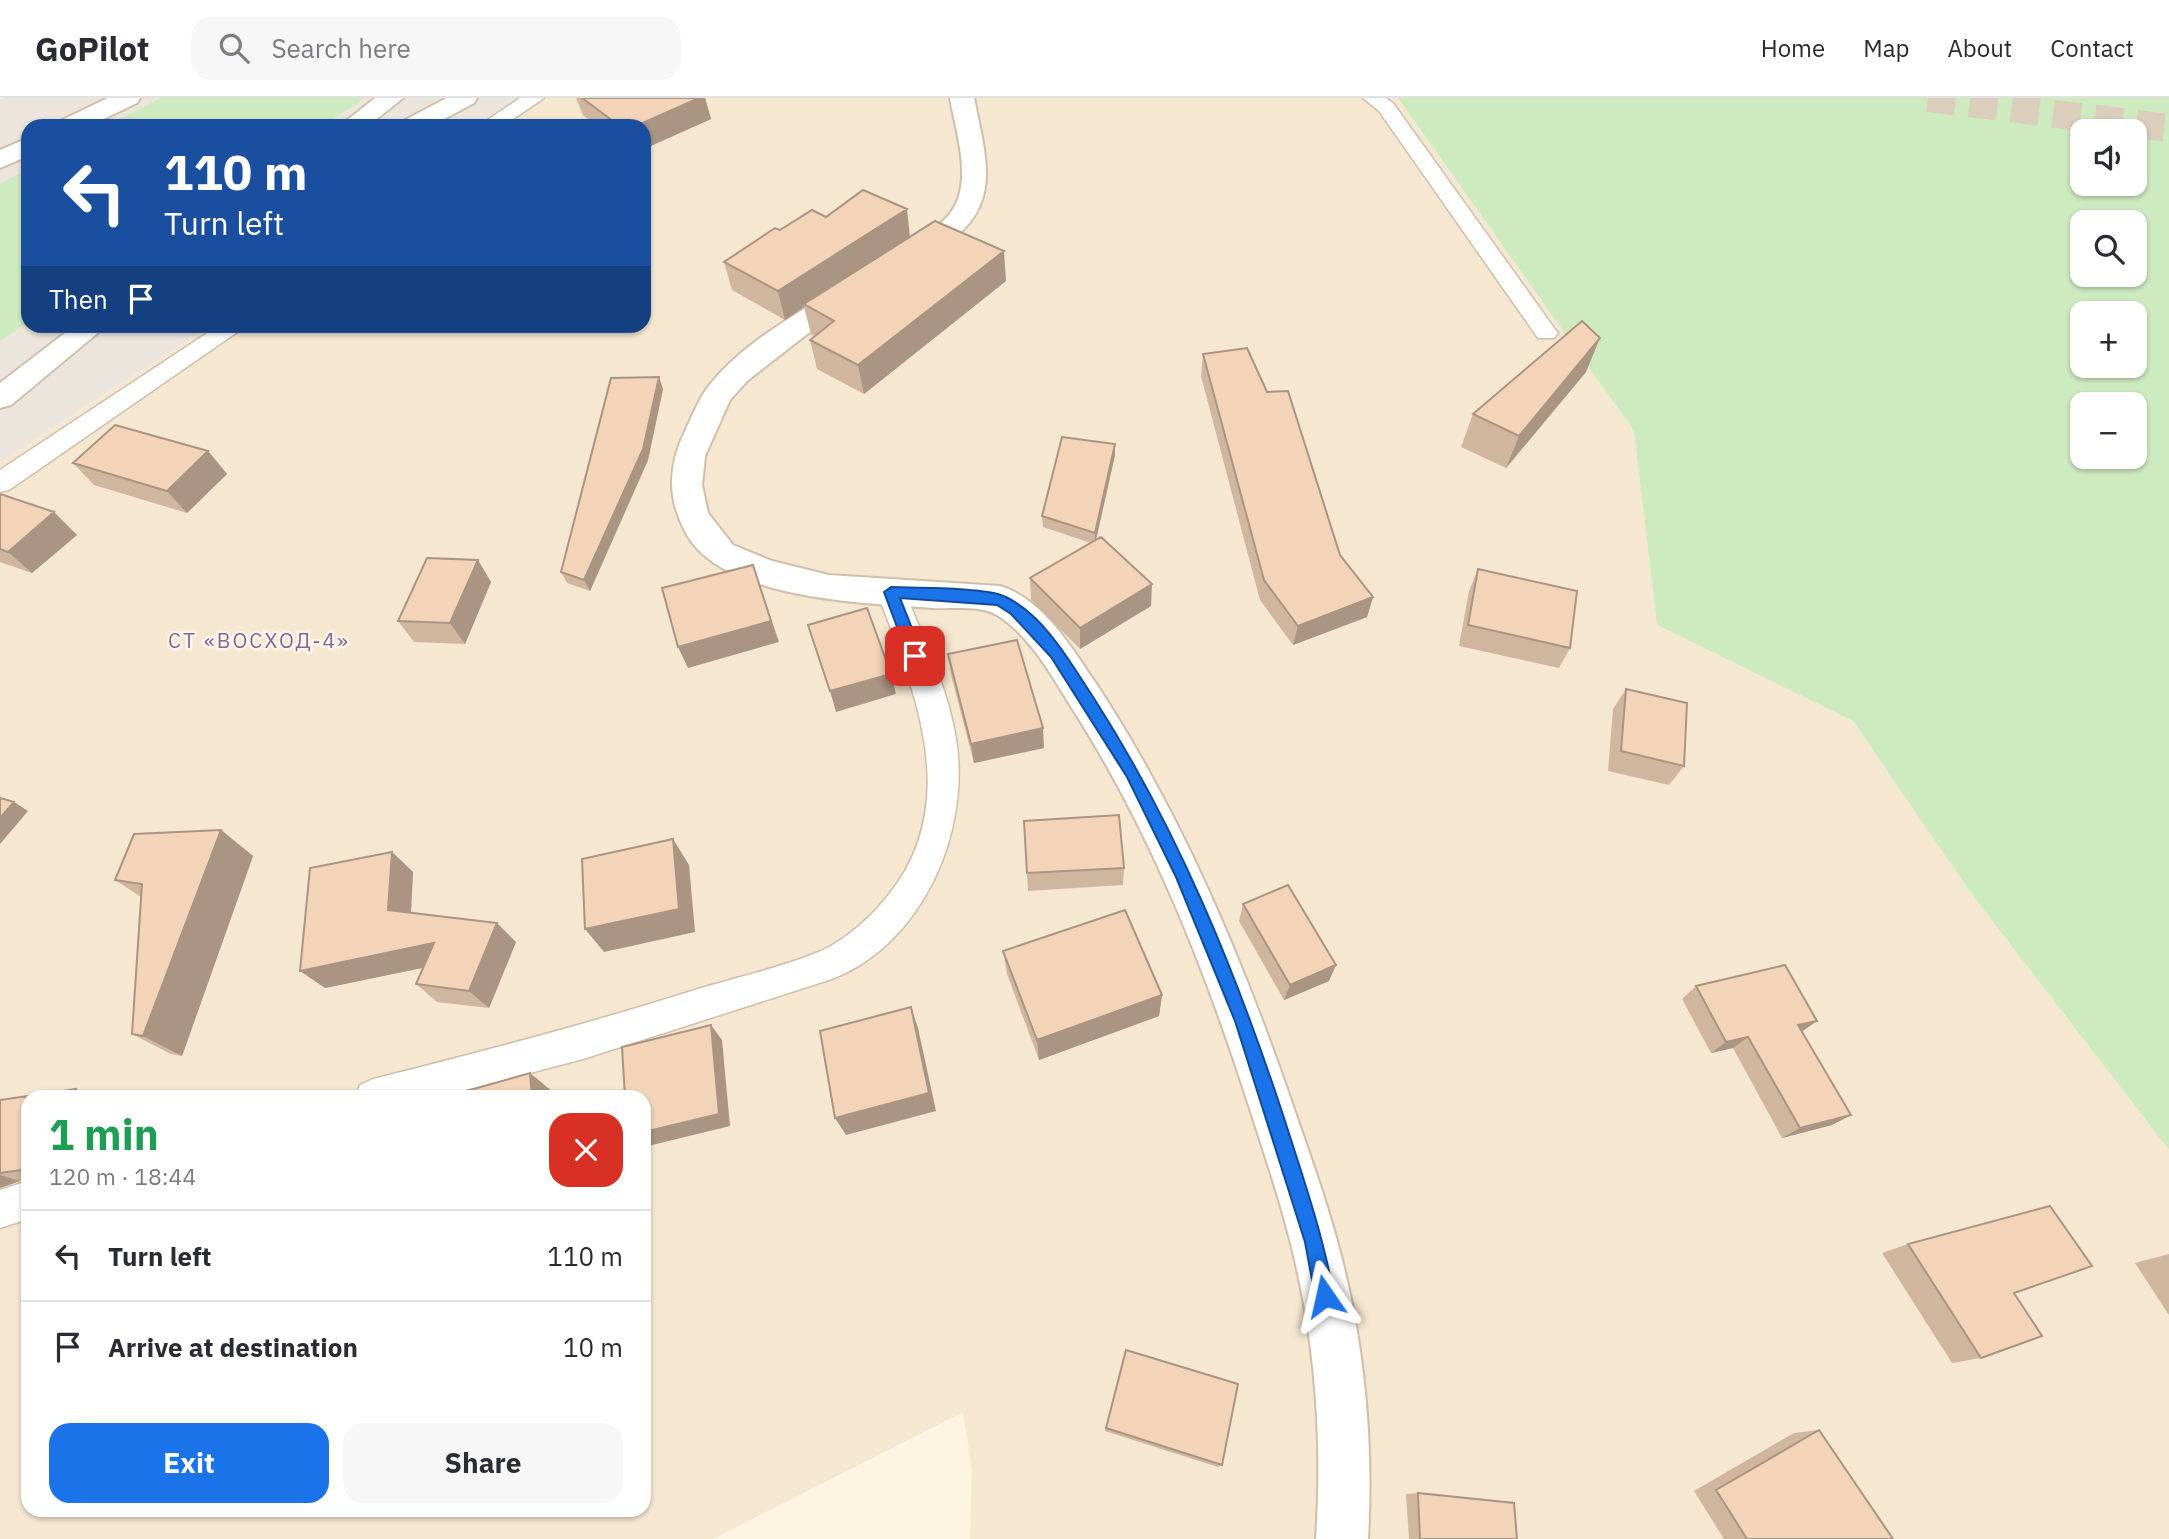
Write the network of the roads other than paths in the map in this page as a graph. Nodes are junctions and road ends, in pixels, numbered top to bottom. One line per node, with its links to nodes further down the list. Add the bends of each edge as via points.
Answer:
1 (111, 98): 8 (street)
2 (128, 98): 9 (street)
3 (391, 98): 10 (street)
4 (465, 98): 11 (street)
5 (534, 98): 12 (lane)
6 (962, 98): 20 (street, via 976,185 970,205 956,224 796,328 736,374 717,396 689,456 686,485 692,513 721,554 765,572 829,588)
7 (1373, 98): 17 (lane, via 1386,107)
8 (79, 119)
9 (83, 119)
10 (362, 119)
11 (425, 119)
12 (500, 119)
13 (21, 150): 14 (street)
14 (0, 160)
15 (83, 333): 18 (street)
16 (224, 333): 19 (lane)
17 (1546, 333)
18 (0, 398)
19 (0, 483)
20 (891, 592): 21 (lane, via 930,694 940,731 944,778 935,844 914,890 867,942 832,963 792,976 583,1042); 24 (street, via 1000,599 1016,610 1057,653 1133,773 1184,876 1244,1021 1314,1242 1335,1349 1346,1491)
21 (400, 1090)
22 (21, 1202): 23 (lane)
23 (0, 1209)
24 (1342, 1539)

